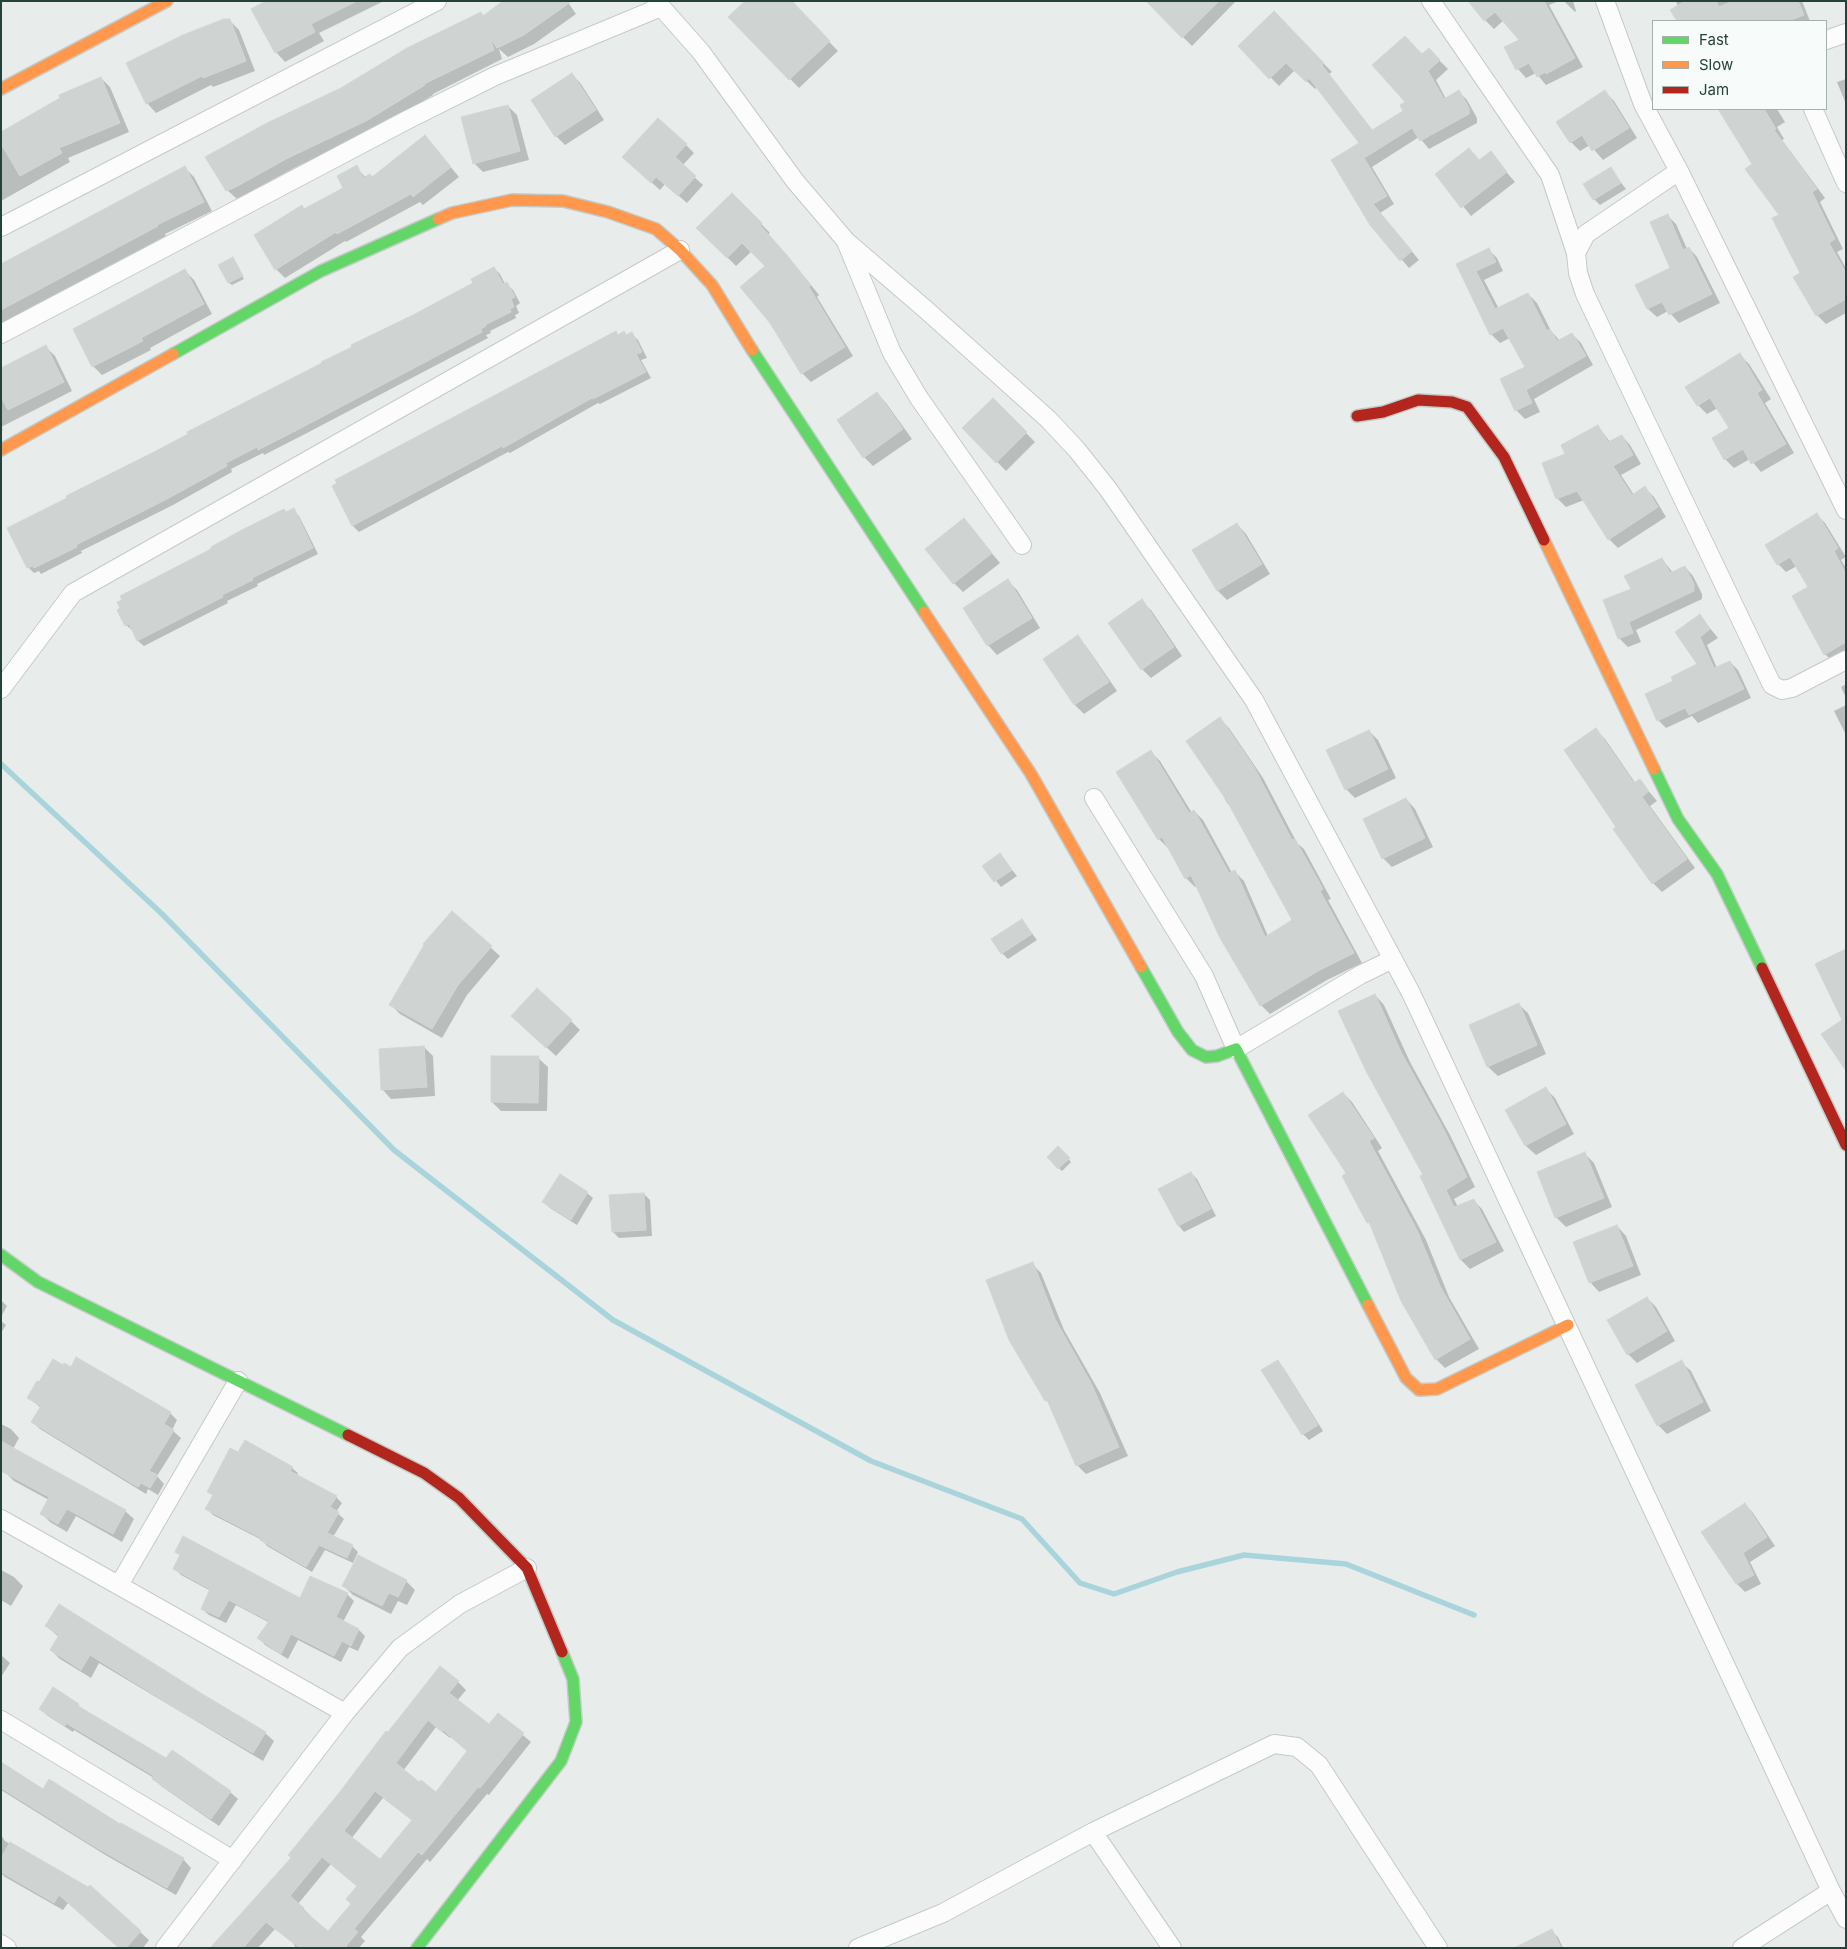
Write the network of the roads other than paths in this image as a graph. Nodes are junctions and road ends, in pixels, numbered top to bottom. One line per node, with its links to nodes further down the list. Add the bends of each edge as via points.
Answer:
1 (166, 1): 8 (street)
2 (437, 1): 13 (street)
3 (1431, 1): 16 (street, via 1550,175)
4 (1605, 1): 9 (street)
5 (658, 4): 14 (street, via 701,52 795,181); 17 (street, via 442,102)
6 (1846, 33): 7 (street)
7 (1827, 40)
8 (1, 89)
9 (1648, 102): 11 (street)
10 (1812, 110): 12 (street)
11 (1680, 171): 16 (street, via 1586,234); 20 (street)
12 (1846, 183)
13 (1, 227)
14 (846, 241): 21 (street, via 892,353 919,398); 25 (street, via 1048,419 1108,489 1254,700)
15 (680, 250): 19 (street, via 656,229 608,212 562,201 512,200 452,213 321,271); 23 (street, via 73,593); 26 (street, via 712,285 1031,774 1178,1032 1192,1050 1206,1057)
16 (1576, 253): 22 (street, via 1585,294 1772,685 1782,690 1792,688)
17 (1, 334)
18 (1357, 416): 27 (street, via 1383,412 1418,400 1452,402 1467,407 1504,457 1678,819 1717,874)
19 (1, 450)
20 (1846, 510)
21 (1022, 546)
22 (1846, 660)
23 (1, 689)
24 (1094, 798): 26 (street, via 1204,976)
25 (1393, 959): 26 (street, via 1360,975); 29 (street)
26 (1236, 1049): 29 (street, via 1406,1378 1418,1390 1437,1389)
27 (1846, 1145)
28 (1, 1255): 30 (street, via 38,1282)
29 (1568, 1325): 38 (street)
30 (238, 1381): 32 (street, via 424,1473 459,1498); 33 (street)
31 (1, 1518): 33 (street)
32 (527, 1568): 34 (street, via 460,1604 400,1648); 44 (street, via 573,1679 576,1722 561,1761)
33 (119, 1585): 34 (street)
34 (345, 1713): 37 (street)
35 (1, 1720): 37 (street)
36 (1093, 1832): 40 (street); 46 (street); 47 (street, via 1274,1744 1297,1747 1319,1765)
37 (233, 1860): 43 (street)
38 (1831, 1891): 39 (street); 48 (street)
39 (1846, 1919)
40 (887, 1942): 45 (street)
41 (1, 1944): 42 (street)
42 (7, 1948)
43 (164, 1948)
44 (417, 1948)
45 (858, 1948)
46 (1172, 1948)
47 (1438, 1948)
48 (1742, 1948)

